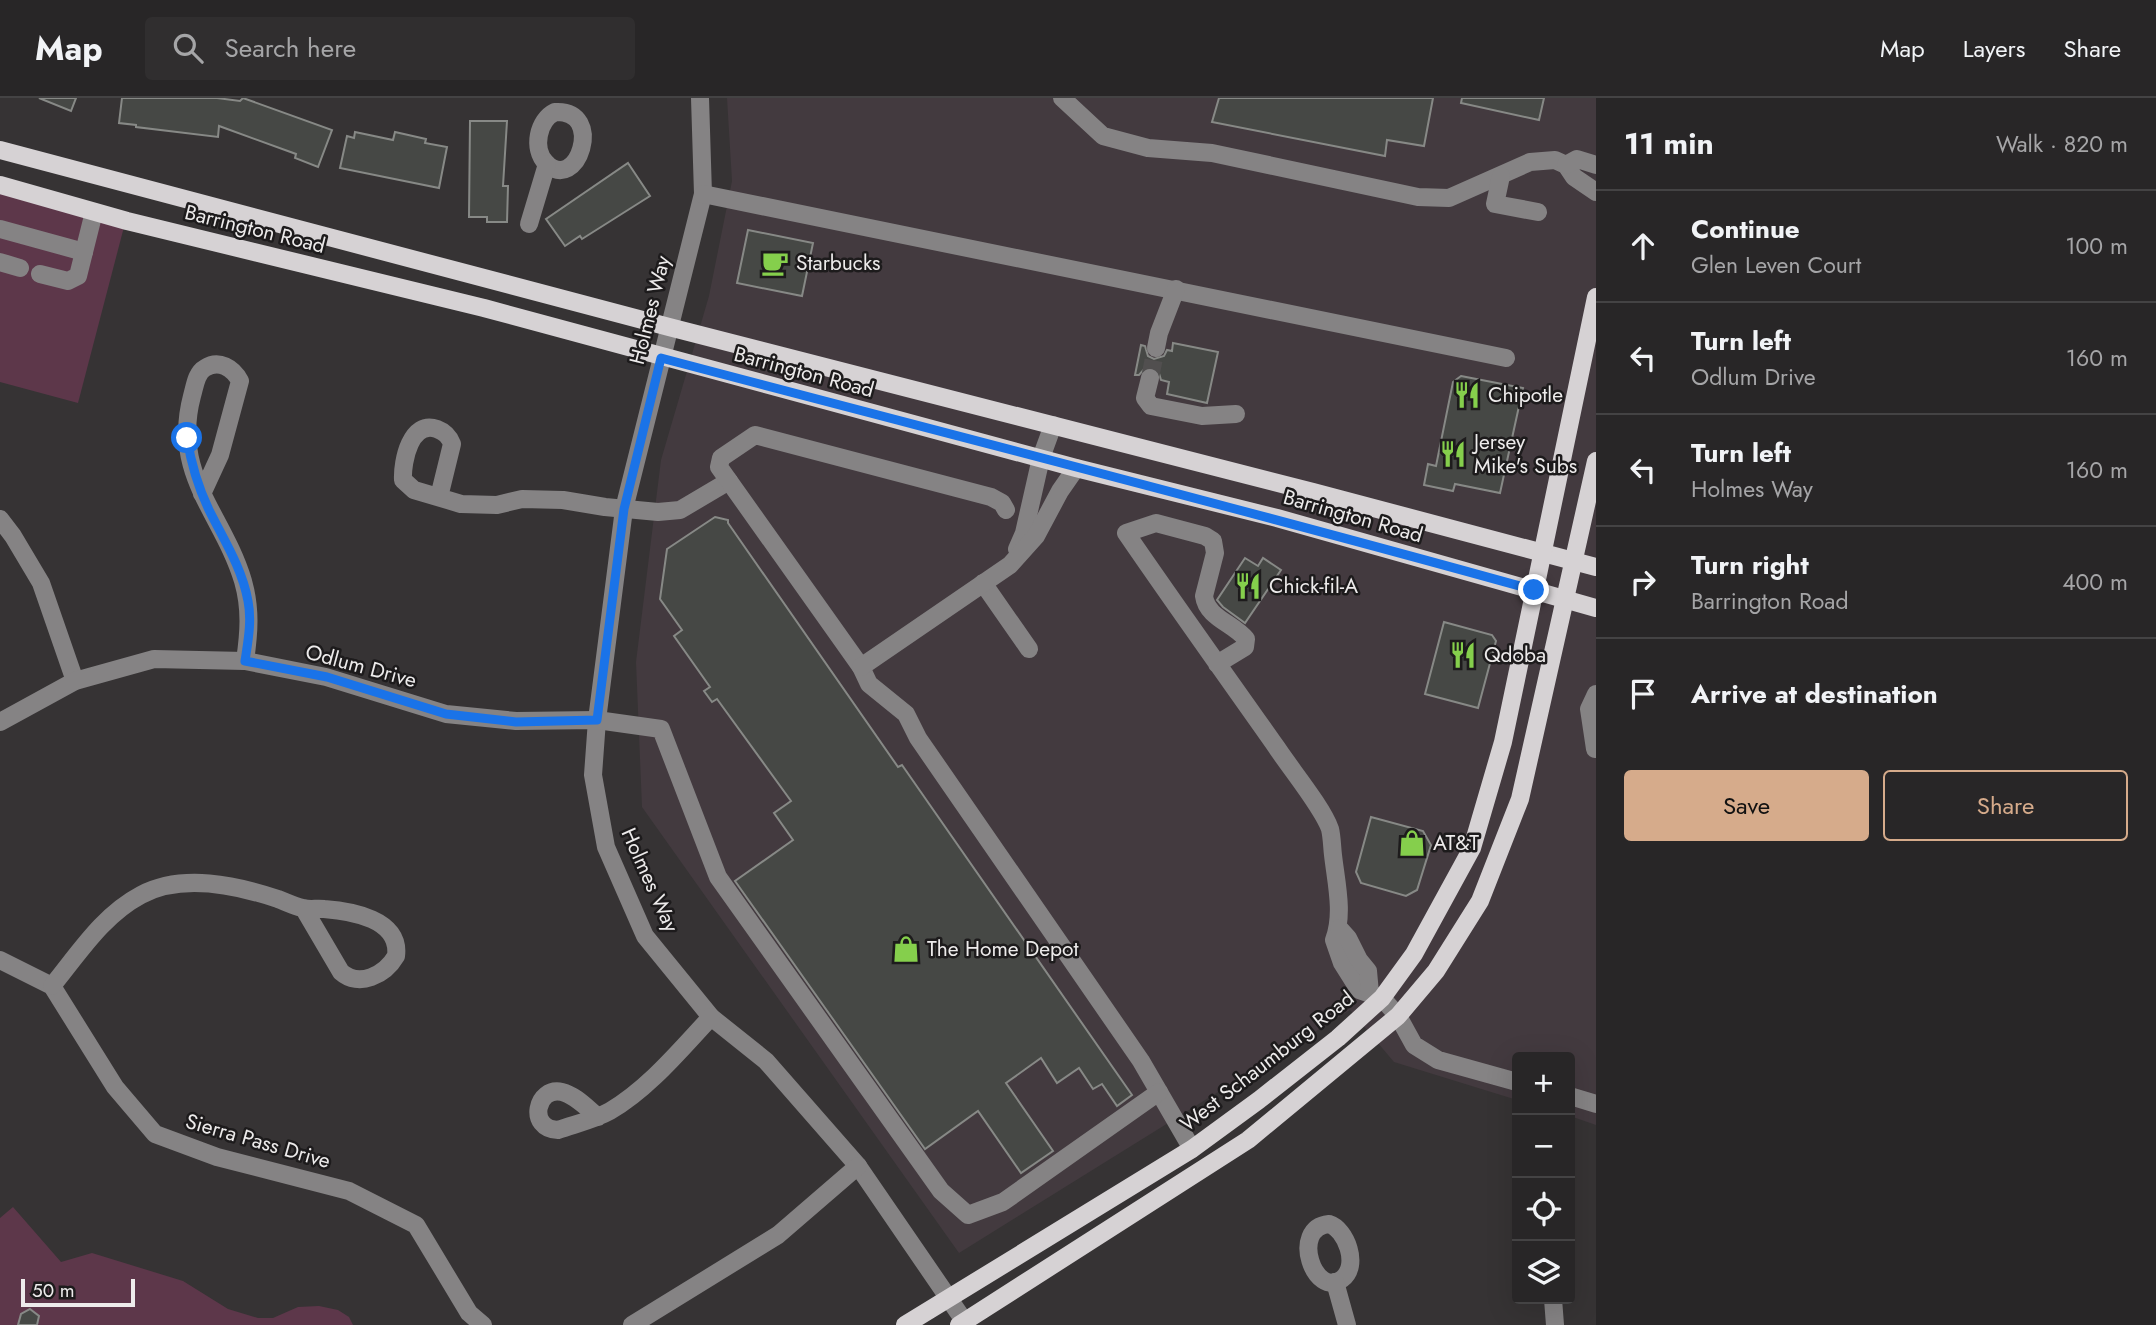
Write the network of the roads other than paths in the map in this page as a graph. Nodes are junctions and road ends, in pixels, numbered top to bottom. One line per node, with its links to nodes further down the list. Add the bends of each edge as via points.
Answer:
1 (700, 98): 11 (street, Holmes Way)
2 (1062, 98): 8 (street, via 1102,136 1148,148 1212,153 1418,197 1449,198)
3 (555, 105): 5 (street, via 540,127 541,156); 5 (street, via 579,122 582,151 570,167 557,169)
4 (0, 150): 22 (main road, Barrington Road)
5 (547, 164): 14 (street)
6 (1566, 165): 7 (street, via 1577,159); 8 (street, via 1555,160 1530,162); 10 (street, via 1574,177)
7 (1596, 165)
8 (1501, 176): 13 (street, via 1495,204)
9 (0, 184): 12 (main road, Barrington Road)
10 (1596, 192)
11 (703, 194): 20 (street); 22 (street, Holmes Way)
12 (93, 212): 16 (street); 24 (main road, Barrington Road, via 484,308)
13 (1538, 212)
14 (529, 224)
15 (0, 229): 16 (street)
16 (84, 252): 19 (street, via 73,279)
17 (0, 262): 18 (street)
18 (20, 268)
19 (40, 274)
20 (1176, 289): 23 (street); 25 (street)
21 (1596, 297): 38 (main road, West Schaumburg Road)
22 (669, 327): 24 (street, Holmes Way); 28 (main road, Barrington Road)
23 (1156, 348)
24 (661, 358): 29 (main road, Barrington Road); 35 (street, Holmes Way)
25 (1506, 358)
26 (1150, 378): 27 (street, via 1145,398 1151,406 1202,416)
27 (1236, 414)
28 (1053, 425): 29 (street); 38 (main road, Barrington Road)
29 (1041, 458): 31 (main road, Barrington Road); 40 (street, via 1024,533)
30 (1596, 461): 39 (main road)
31 (1076, 468): 40 (street, via 1036,536); 43 (main road, Barrington Road)
32 (729, 481): 35 (street, via 680,510); 36 (street, via 719,467 721,458 755,435 991,497); 49 (street)
33 (202, 494): 33 (street, via 219,455 240,381 230,368 220,365 201,370 187,413 191,462); 47 (street, via 243,579 250,631)
34 (439, 498): 35 (street, via 487,505 563,499)
35 (624, 509): 52 (street, Holmes Way)
36 (1006, 510)
37 (0, 519): 50 (street, via 41,583)
38 (1542, 553): 39 (main road, Barrington Road); 43 (main road, West Schaumburg Road)
39 (1574, 561): 41 (main road, Barrington Road); 44 (main road)
40 (1010, 565): 42 (street)
41 (1596, 567)
42 (983, 583): 46 (street); 49 (street)
43 (1534, 590): 44 (main road, Barrington Road); 58 (main road, West Schaumburg Road, via 1503,742 1472,848 1414,954)
44 (1566, 599): 45 (main road, Barrington Road); 59 (main road, via 1520,799 1480,901 1436,971)
45 (1596, 608)
46 (1029, 649)
47 (245, 661): 50 (street, Odlum Drive, via 154,659); 52 (street, Odlum Drive, via 327,677 446,714 516,722)
48 (1217, 664): 48 (street, via 1129,538 1163,531 1207,547 1212,564 1205,603 1246,639 1245,647); 58 (street, via 1330,828 1338,896 1339,928 1334,940 1359,990)
49 (861, 667): 62 (street, via 869,684 906,714)
50 (75, 681): 53 (street, Odlum Drive)
51 (1596, 694): 54 (street, via 1589,709)
52 (597, 720): 60 (street, Holmes Way, via 593,775 606,847 645,936); 62 (street, Odlum Drive, via 662,729 718,877 941,1191 968,1215 1003,1202)
53 (0, 722)
54 (1595, 749)
55 (304, 909): 55 (street, via 341,972 351,979 365,980 396,956 396,941 373,919); 57 (street, via 211,884 180,883 142,894 106,920)
56 (0, 960): 57 (street)
57 (52, 986): 72 (street, Sierra Pass Drive, via 114,1087 155,1134 217,1157 349,1191 416,1225 469,1313)
58 (1376, 996): 59 (street); 66 (main road, West Schaumburg Road, via 1338,1038)
59 (1398, 1016): 61 (street, via 1414,1045 1438,1060); 71 (main road, via 1248,1140)
60 (711, 1017): 65 (street, via 648,1082); 67 (street, Holmes Way, via 766,1061)
61 (1512, 1081)
62 (1159, 1092): 66 (street)
63 (1575, 1098): 64 (street)
64 (1596, 1104)
65 (598, 1117)
66 (1192, 1149): 69 (main road, West Schaumburg Road)
67 (858, 1166): 69 (street, Holmes Way); 73 (street, via 778,1235)
68 (1335, 1282): 75 (street)
69 (950, 1298): 71 (street, Holmes Way); 74 (main road, West Schaumburg Road)
70 (1553, 1304): 76 (street)
71 (964, 1324)
72 (483, 1325)
73 (632, 1325)
74 (905, 1325)
75 (1347, 1325)
76 (1555, 1325)

